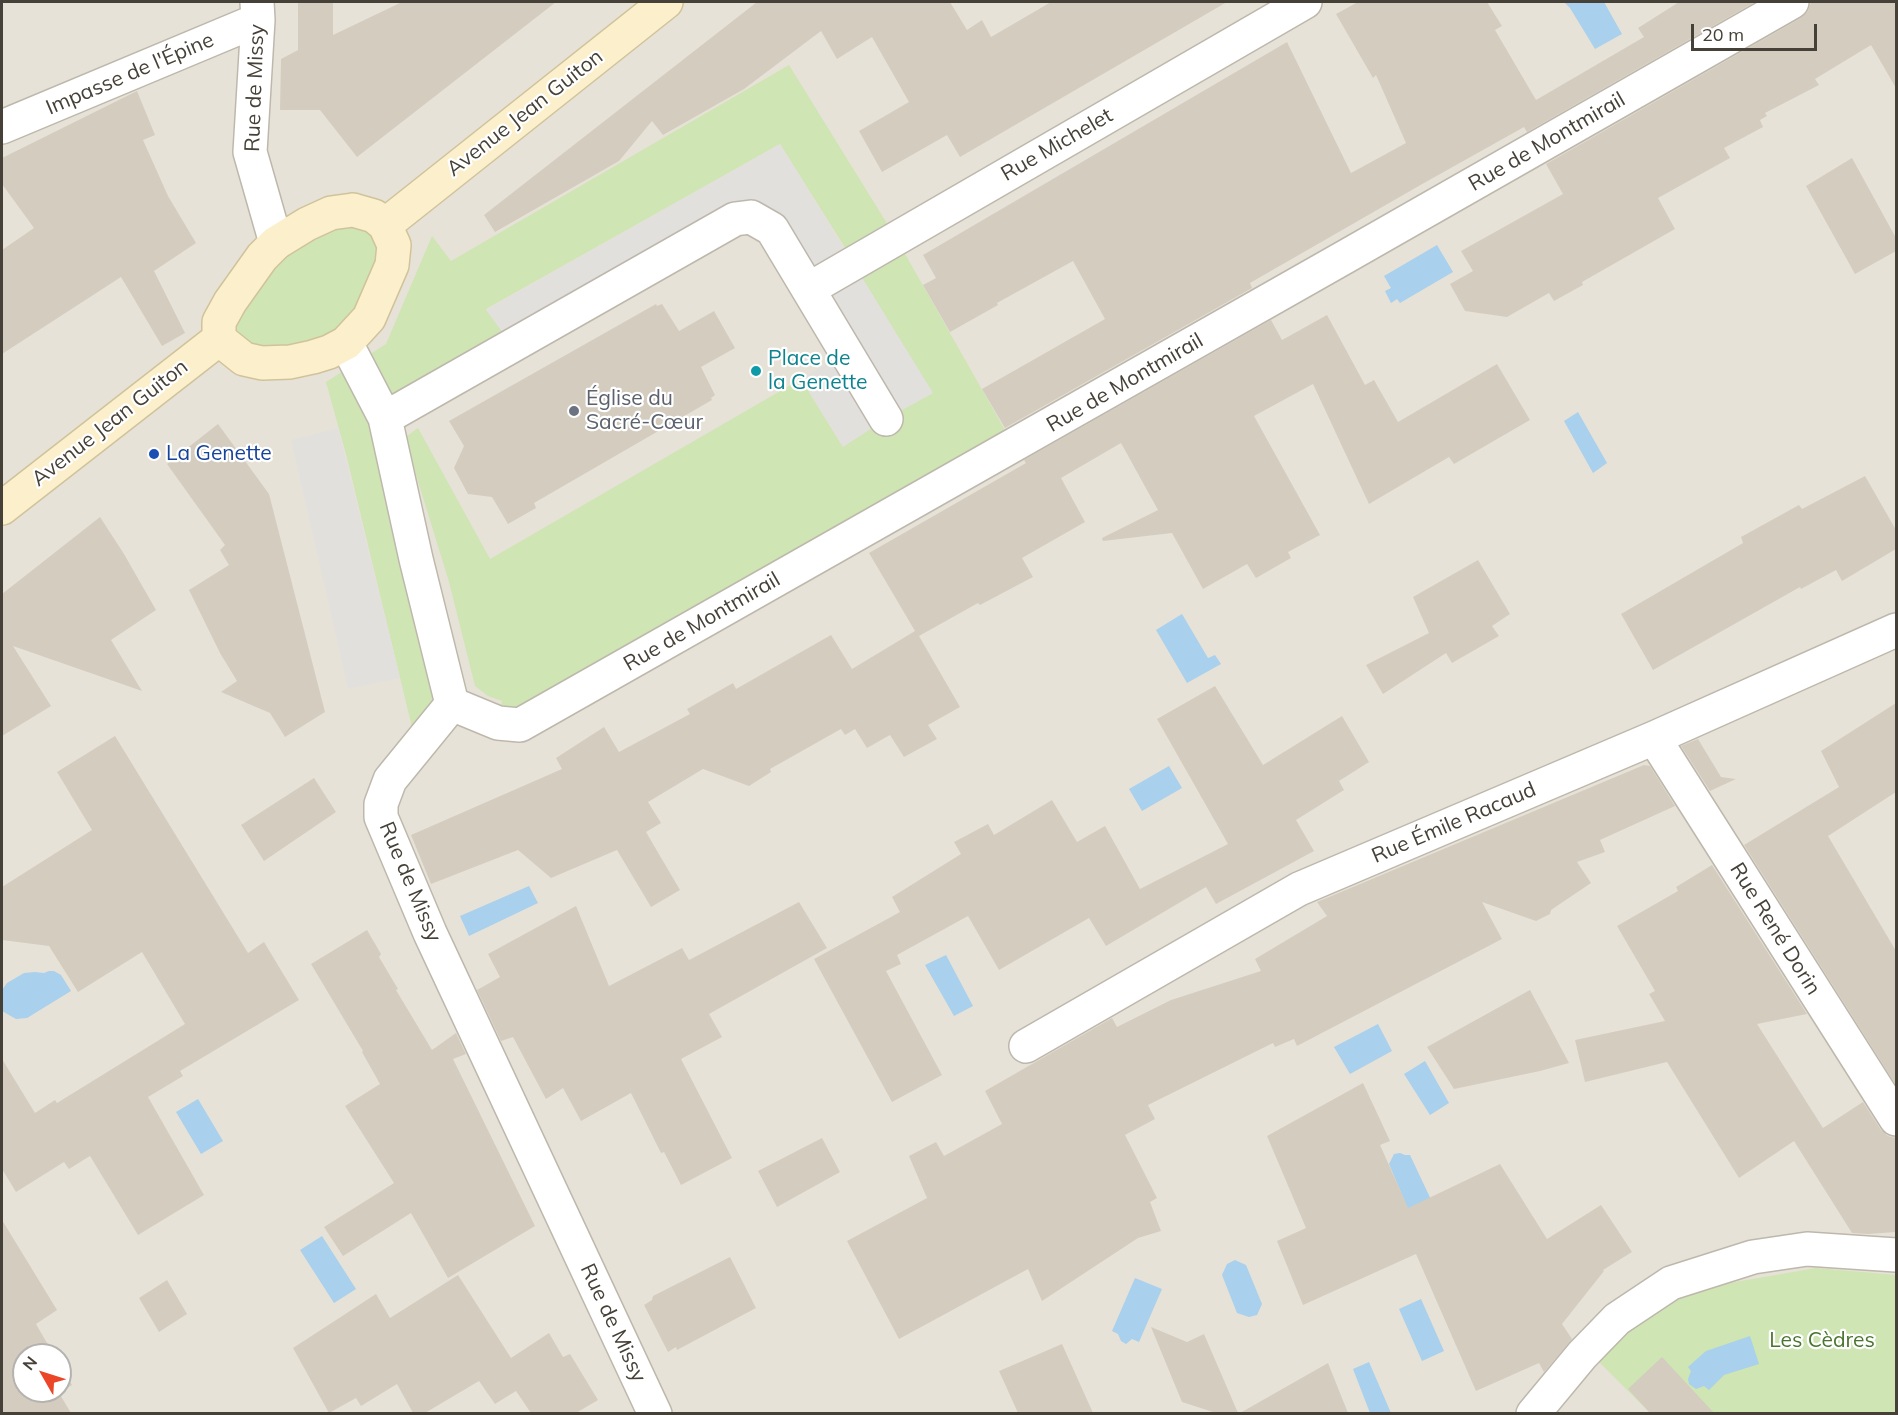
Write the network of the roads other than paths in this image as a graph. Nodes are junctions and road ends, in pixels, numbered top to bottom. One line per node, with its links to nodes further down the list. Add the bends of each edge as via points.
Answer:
1 (666, 2): 6 (main road, Avenue Jean Guiton)
2 (1305, 2): 8 (street, Rue Michelet)
3 (1792, 2): 15 (street, Rue de Montmirail, via 520,726 498,723)
4 (257, 10): 5 (street, Impasse de l'Épine); 7 (street, Rue de Missy, via 250,152)
5 (2, 128)
6 (385, 225): 7 (main road, via 374,216 353,210 331,213); 10 (main road, via 394,245 392,265 369,318)
7 (276, 243): 9 (main road, via 230,302 219,322)
8 (809, 289): 11 (street, via 772,229 751,217 735,219); 12 (street)
9 (219, 339): 10 (main road, via 244,359 262,363 313,357); 13 (main road, Avenue Jean Guiton)
10 (346, 343): 11 (street)
11 (385, 418): 15 (street)
12 (886, 419)
13 (2, 508)
14 (1896, 630): 16 (street, Rue Émile Racaud)
15 (452, 704): 20 (street, Rue de Missy, via 390,780 381,804 381,817 435,943)
16 (1654, 738): 17 (street, Rue Émile Racaud, via 1299,889); 18 (street, Rue René Dorin)
17 (1026, 1046)
18 (1896, 1119)
19 (1896, 1255): 21 (street, via 1807,1249 1753,1257 1671,1283 1617,1319)
20 (655, 1413)
21 (1533, 1413)

